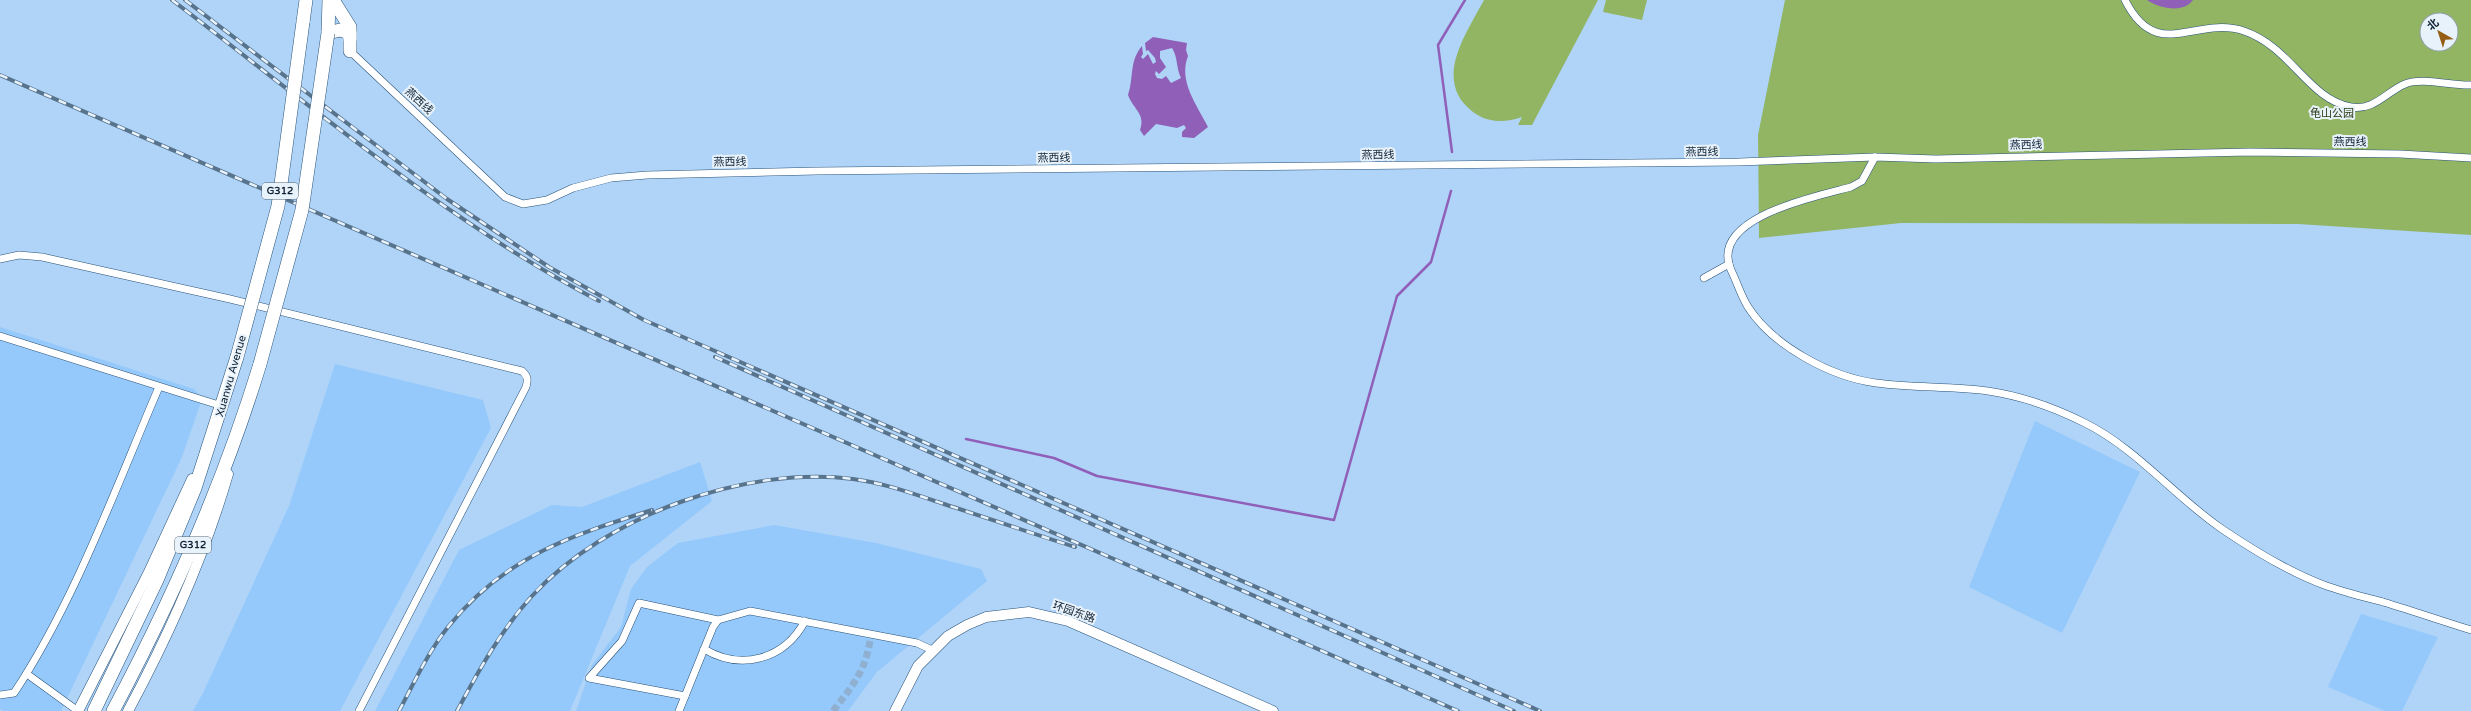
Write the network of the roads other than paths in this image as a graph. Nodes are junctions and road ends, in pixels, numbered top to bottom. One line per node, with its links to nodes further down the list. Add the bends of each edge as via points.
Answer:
1 (306, 0): 15 (highway, Xuanwu Avenue / G312, bridge, via 278,206)
2 (329, 0): 5 (highway, G312)
3 (333, 0): 6 (highway, via 350,27)
4 (2125, 0): 7 (street, via 2140,22 2158,34 2179,34 2209,27 2224,27 2258,37 2287,58 2321,95 2351,107 2373,104 2405,84 2416,82)
5 (328, 33): 6 (highway, via 340,30 350,33); 16 (highway, G312, bridge, via 302,210)
6 (350, 51): 8 (street, 燕西线, via 505,197 523,204 547,200 573,188 611,178 647,175 1739,162)
7 (2471, 85)
8 (1875, 157): 9 (street, 燕西线, via 1936,159 2250,152 2400,154); 11 (street, via 1862,181 1851,187 1779,209 1749,222 1736,233 1729,251)
9 (2471, 158)
10 (0, 259): 30 (street, via 19,255 42,257 230,299 522,371 526,375 526,387)
11 (1729, 264): 12 (street); 20 (street, via 1748,307 1762,324 1808,360 1834,372 1876,383 1988,391 2039,403 2085,423 2114,440 2187,503 2222,529 2284,567 2324,585)
12 (1704, 278)
13 (0, 336): 14 (street)
14 (159, 387): 15 (street); 23 (street, via 68,598)
15 (222, 406): 17 (highway, Xuanwu Avenue / G312)
16 (242, 423): 28 (highway, G312, via 222,478 177,583); 29 (street, via 213,527 159,653)
17 (216, 428): 26 (street, via 148,574); 27 (highway, Xuanwu Avenue / G312, via 157,580)
18 (718, 620): 19 (street, via 750,610); 21 (street); 25 (street, via 639,603 622,641 589,678)
19 (805, 621): 21 (street, via 789,644 765,658 738,661 720,658); 22 (street, via 916,643)
20 (2471, 630)
21 (704, 649): 25 (street)
22 (932, 650): 32 (street, 环园东路, via 918,666); 33 (street, 环园东路, via 967,625 986,617 1029,612 1048,615 1104,635)
23 (27, 674): 24 (street, via 14,693); 26 (street)
24 (0, 695)
25 (685, 696): 31 (street)
26 (78, 711)
27 (94, 711)
28 (112, 711)
29 (128, 711)
30 (359, 711)
31 (679, 711)
32 (894, 711)
33 (1273, 711)

